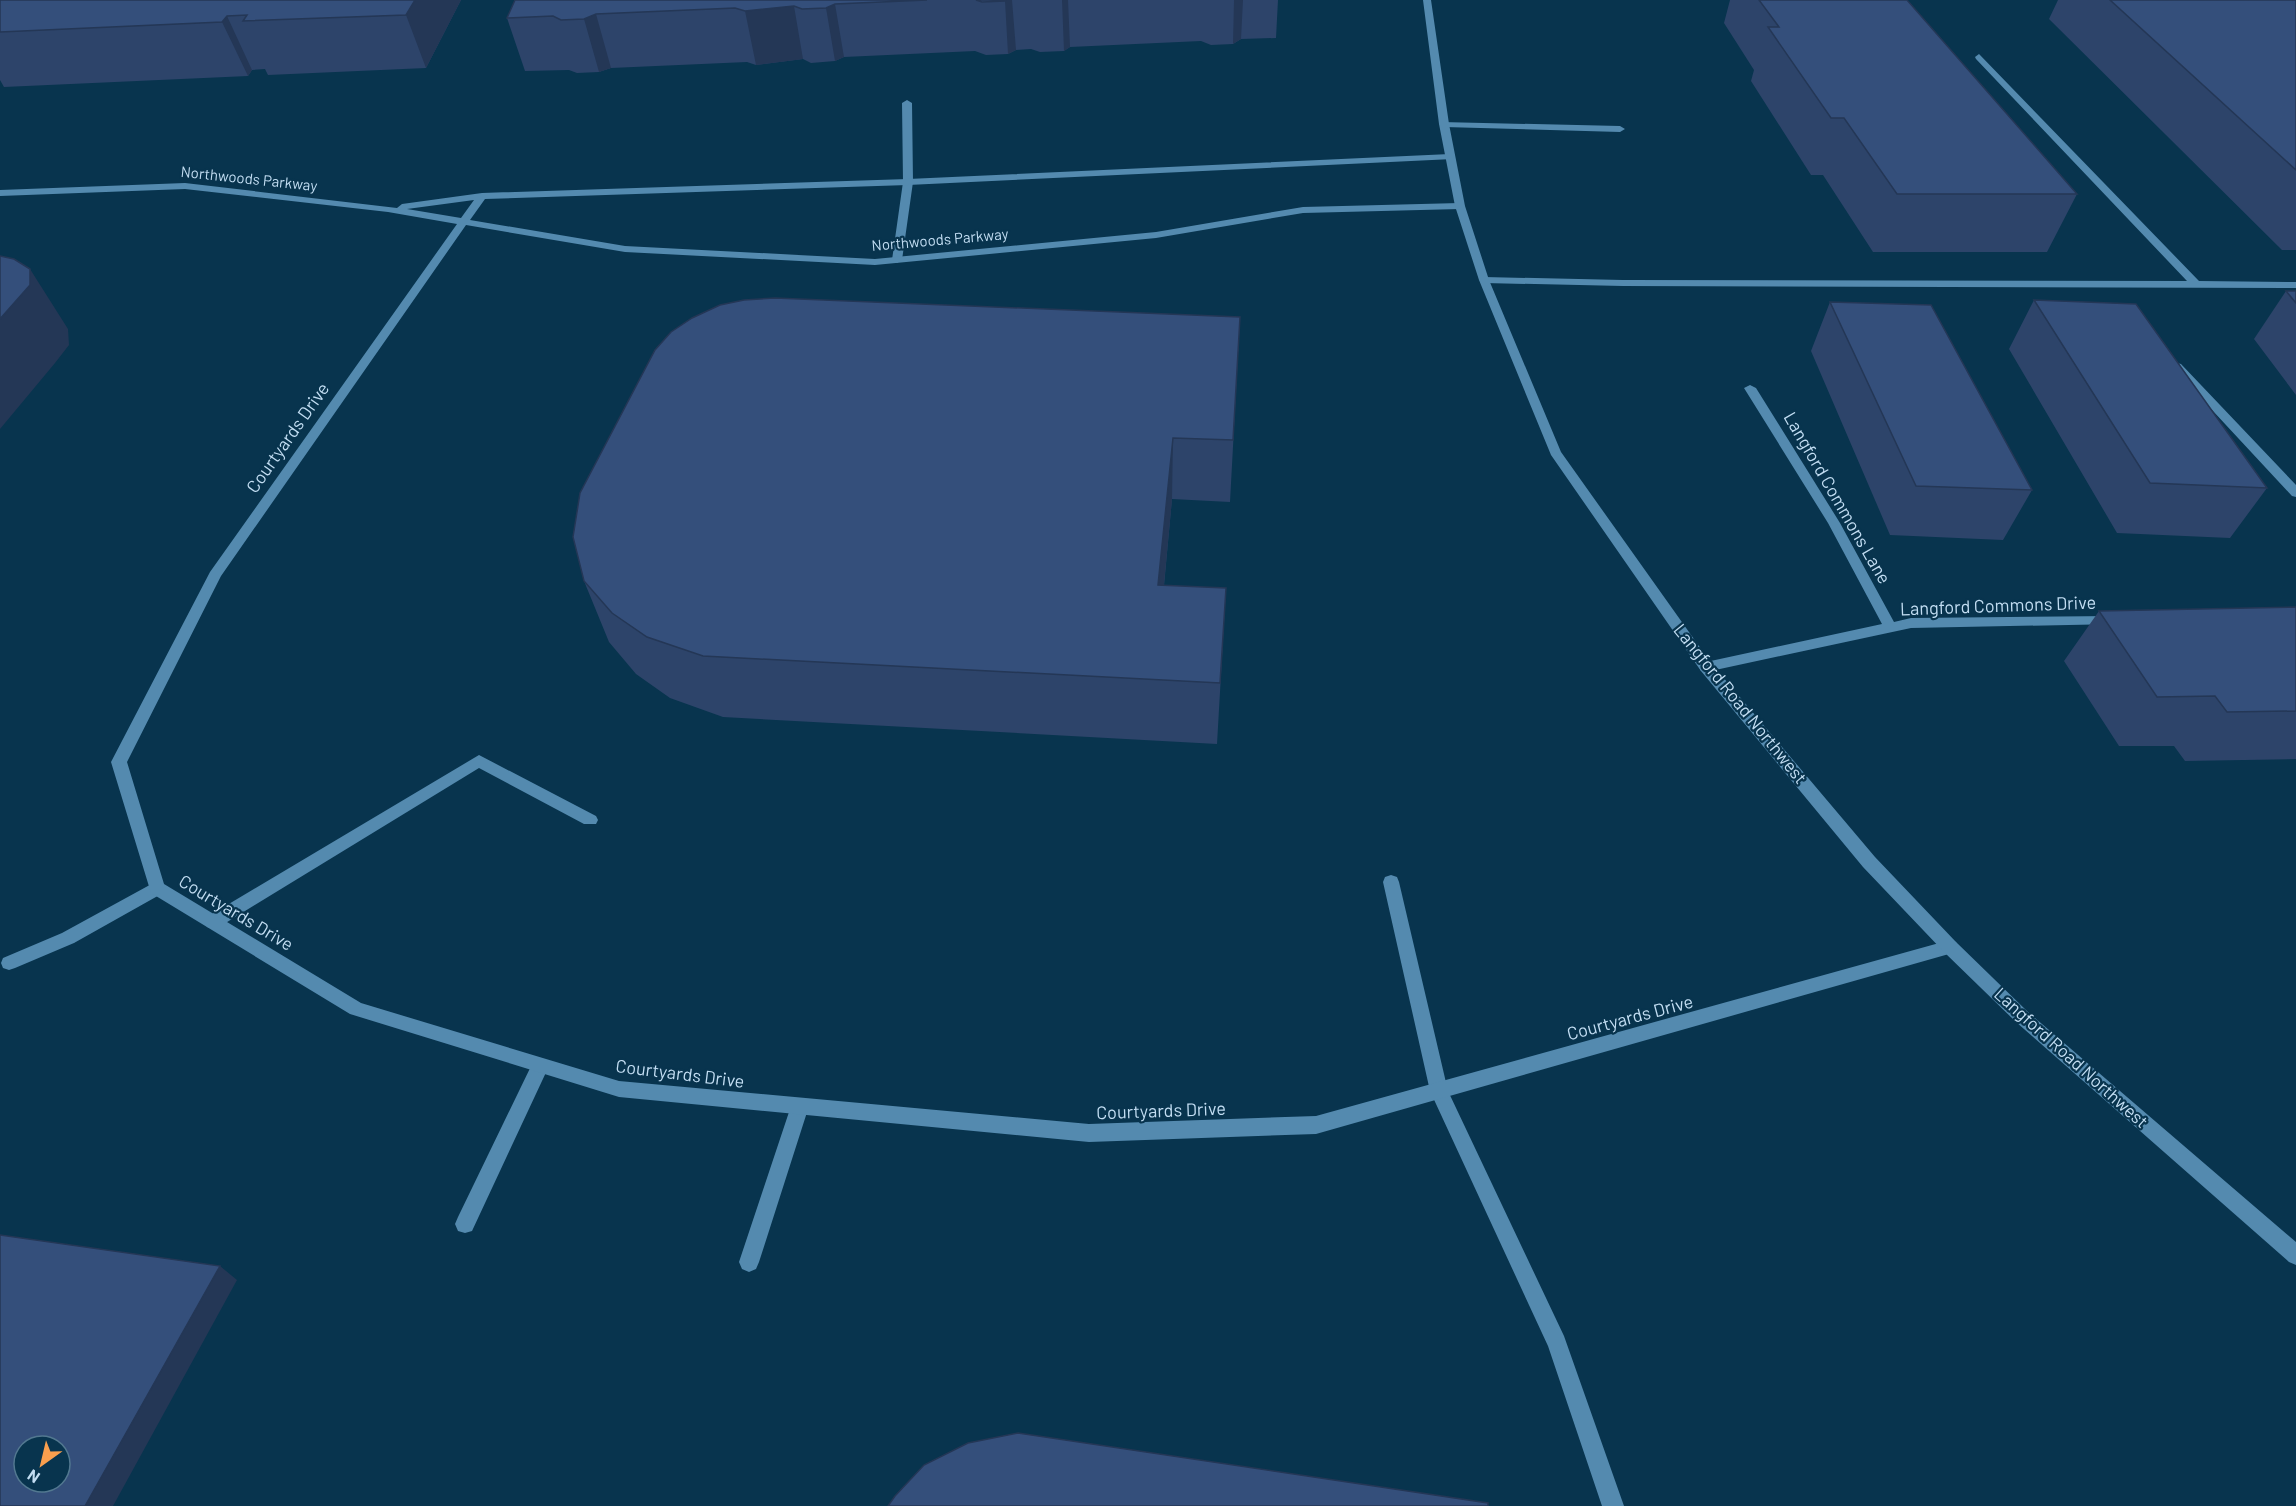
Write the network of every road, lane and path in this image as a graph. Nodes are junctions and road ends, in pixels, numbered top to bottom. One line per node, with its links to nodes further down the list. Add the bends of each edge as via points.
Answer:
1 (1427, 0): 4 (street, Langford Road Northwest)
2 (1979, 57): 15 (street)
3 (907, 103): 7 (street)
4 (1444, 124): 5 (street); 6 (street, Langford Road Northwest)
5 (1620, 129)
6 (1450, 157): 7 (street, Northwoods Parkway); 10 (street, Langford Road Northwest)
7 (908, 182): 9 (street, Northwoods Parkway); 13 (street)
8 (0, 193): 11 (street, Northwoods Parkway, via 185,186)
9 (482, 196): 11 (street, Northwoods Parkway); 12 (street, Courtyards Drive)
10 (1460, 206): 13 (street, Northwoods Parkway, via 1303,210 1156,234); 14 (street, Langford Road Northwest)
11 (388, 208): 12 (street, Northwoods Parkway)
12 (463, 222): 13 (street, Northwoods Parkway, via 625,249); 25 (street, Courtyards Drive, via 215,575 119,762)
13 (897, 260)
14 (1484, 280): 15 (street); 22 (street, Langford Road Northwest, via 1556,452)
15 (2194, 284): 16 (street)
16 (2296, 285)
17 (2165, 353): 19 (street)
18 (1750, 388): 21 (street, Langford Commons Lane, via 1834,523)
19 (2296, 493)
20 (2133, 621): 21 (street, Langford Commons Drive, via 1911,623)
21 (1891, 628): 22 (street, Langford Commons Drive)
22 (1706, 666): 27 (street, Langford Road Northwest, via 1869,862)
23 (590, 820): 26 (street, via 479,761)
24 (1391, 882): 30 (street)
25 (157, 888): 26 (street, Courtyards Drive); 28 (street, via 68,938)
26 (213, 922): 29 (street, Courtyards Drive, via 356,1009)
27 (1950, 947): 30 (street, Courtyards Drive); 33 (street, Langford Road Northwest, via 2022,1017)
28 (9, 963)
29 (540, 1066): 31 (street, Courtyards Drive, via 619,1089); 32 (street)
30 (1439, 1091): 31 (street, Courtyards Drive, via 1316,1125 1089,1133); 35 (street, via 1557,1343)
31 (800, 1106): 34 (street)
32 (465, 1224)
33 (2296, 1255)
34 (749, 1263)
35 (1613, 1506)

